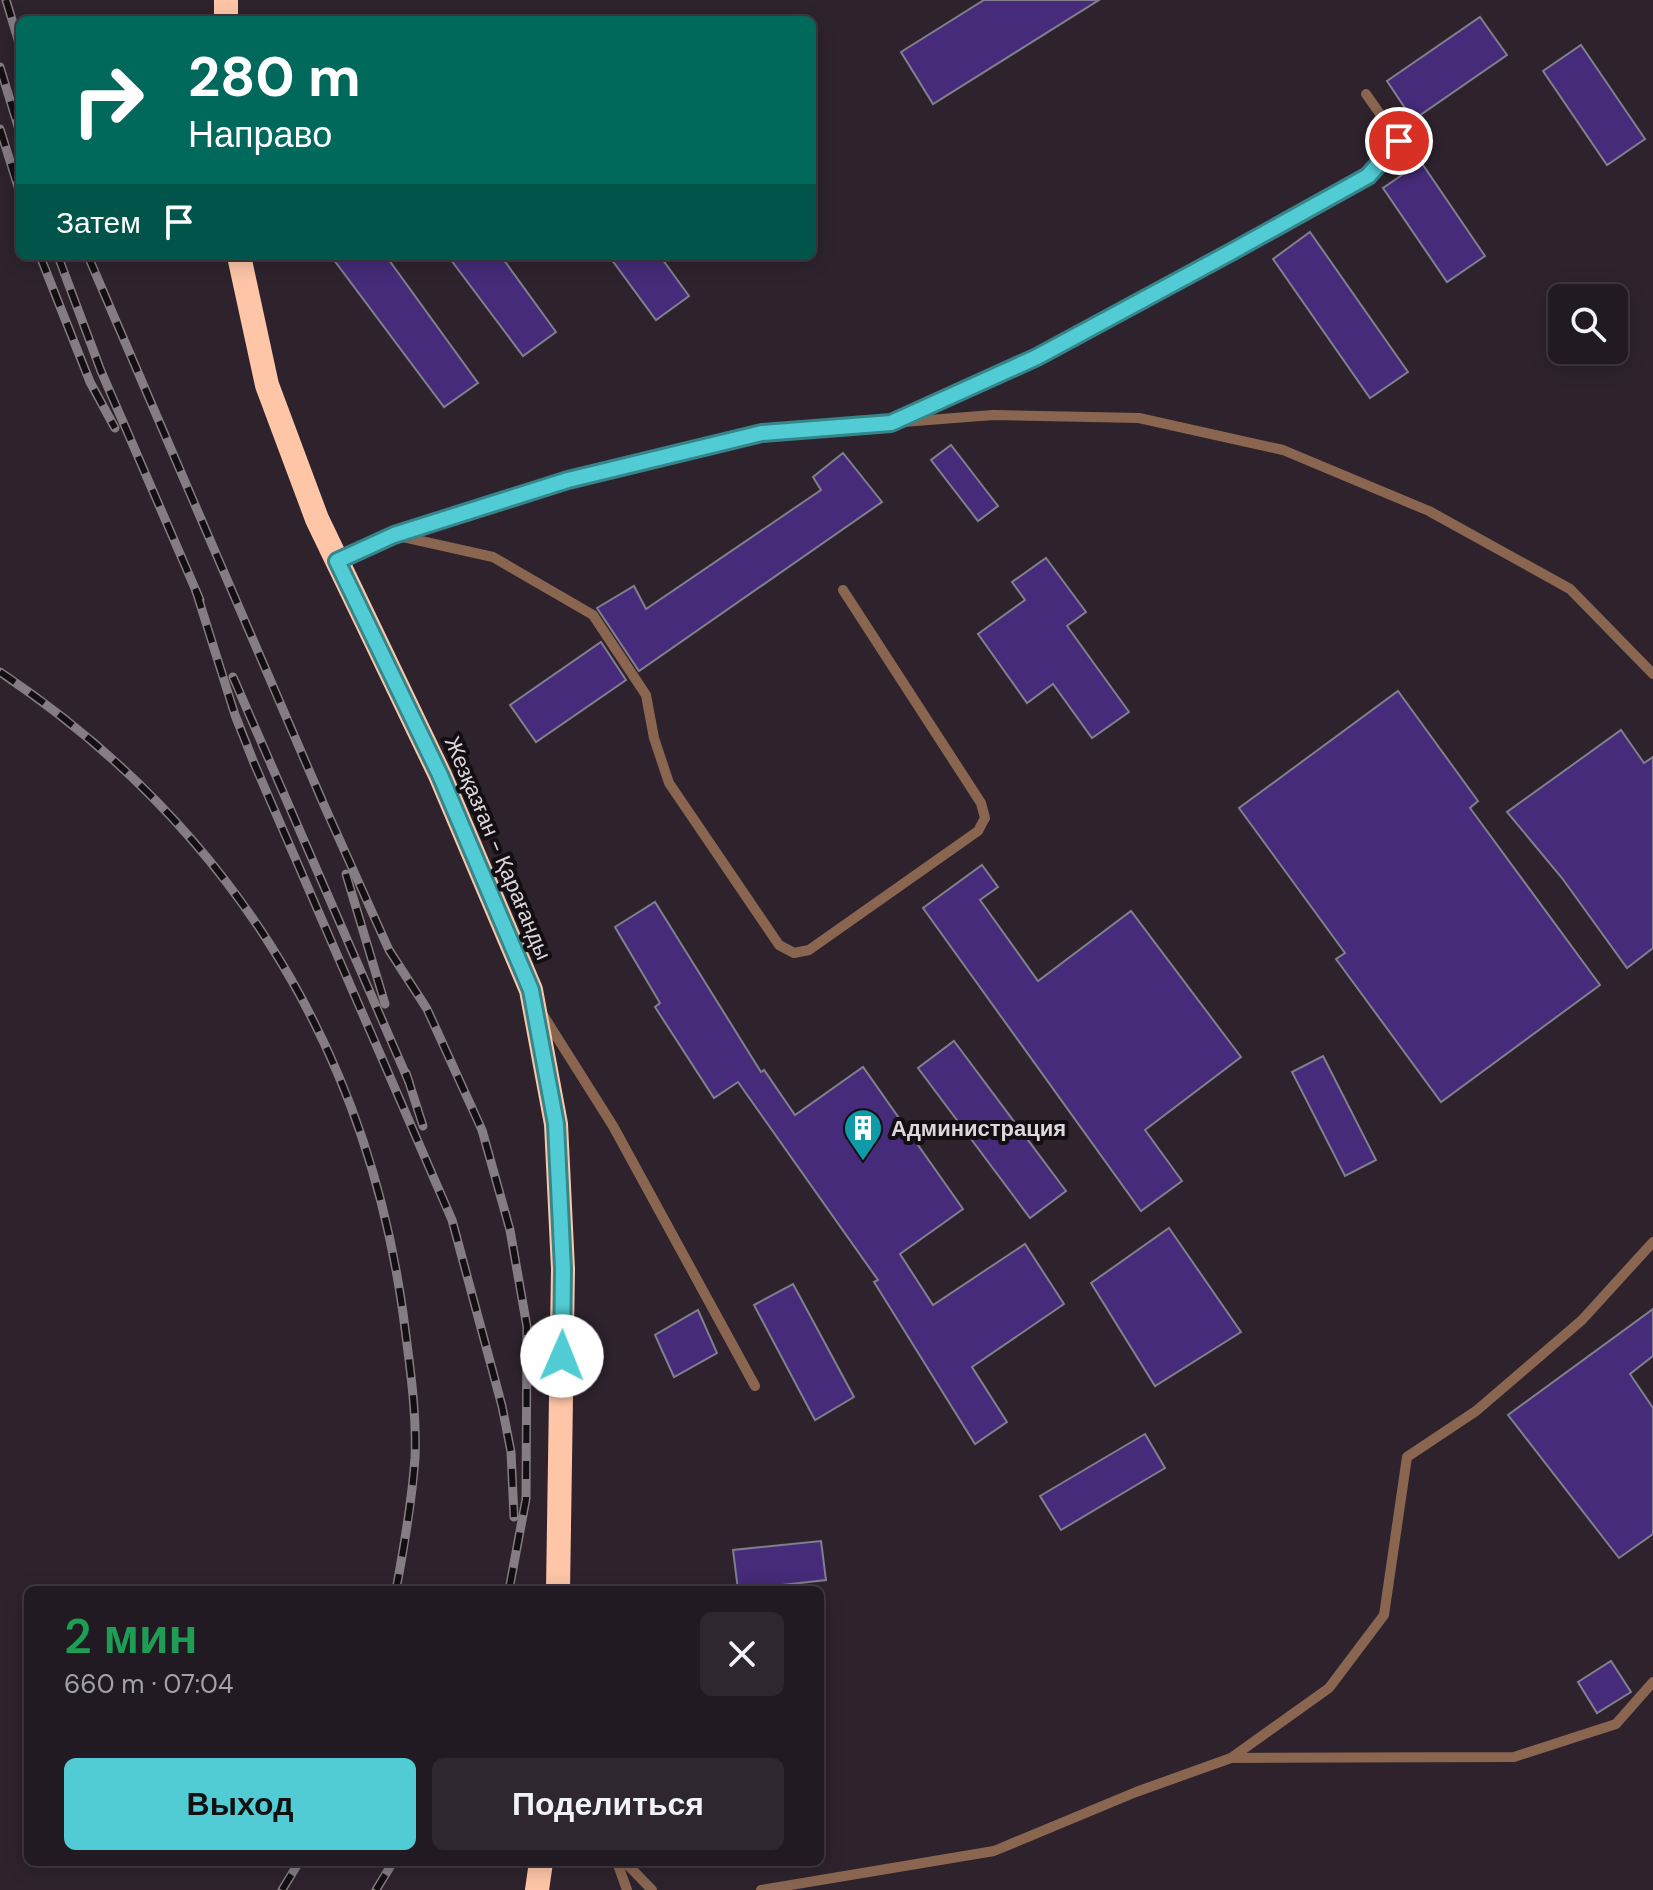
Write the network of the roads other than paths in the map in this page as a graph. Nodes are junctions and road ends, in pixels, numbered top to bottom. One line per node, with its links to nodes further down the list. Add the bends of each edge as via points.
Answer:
1 (1366, 94): 3 (lane, via 1399,141 1368,176 1037,357)
2 (240, 260): 5 (highway, Жезқазған - Қарағанды, via 267,385)
3 (891, 423): 4 (lane, via 762,433 568,480); 7 (lane, via 993,415 1139,418 1283,450 1429,511 1570,589)
4 (394, 535): 5 (lane); 6 (lane, via 493,557 593,615 646,695 669,783 779,945 794,953 809,950 978,831 985,818 981,803)
5 (337, 561): 8 (highway, Жезқазған - Қарағанды, via 440,775)
6 (843, 590)
7 (1653, 674)
8 (533, 999): 10 (lane, via 613,1126); 11 (highway, Жезқазған - Қарағанды, via 556,1124 563,1269)
9 (1653, 1242): 13 (lane, via 1582,1320 1476,1411 1407,1457 1384,1615 1329,1688)
10 (755, 1386)
11 (558, 1586)
12 (1653, 1682): 13 (lane, via 1616,1724 1514,1757)
13 (1231, 1758): 20 (lane, via 994,1851)
14 (540, 1866): 17 (highway)
15 (618, 1866): 18 (lane)
16 (629, 1866): 19 (lane)
17 (537, 1890)
18 (627, 1890)
19 (652, 1890)
20 (761, 1890)

